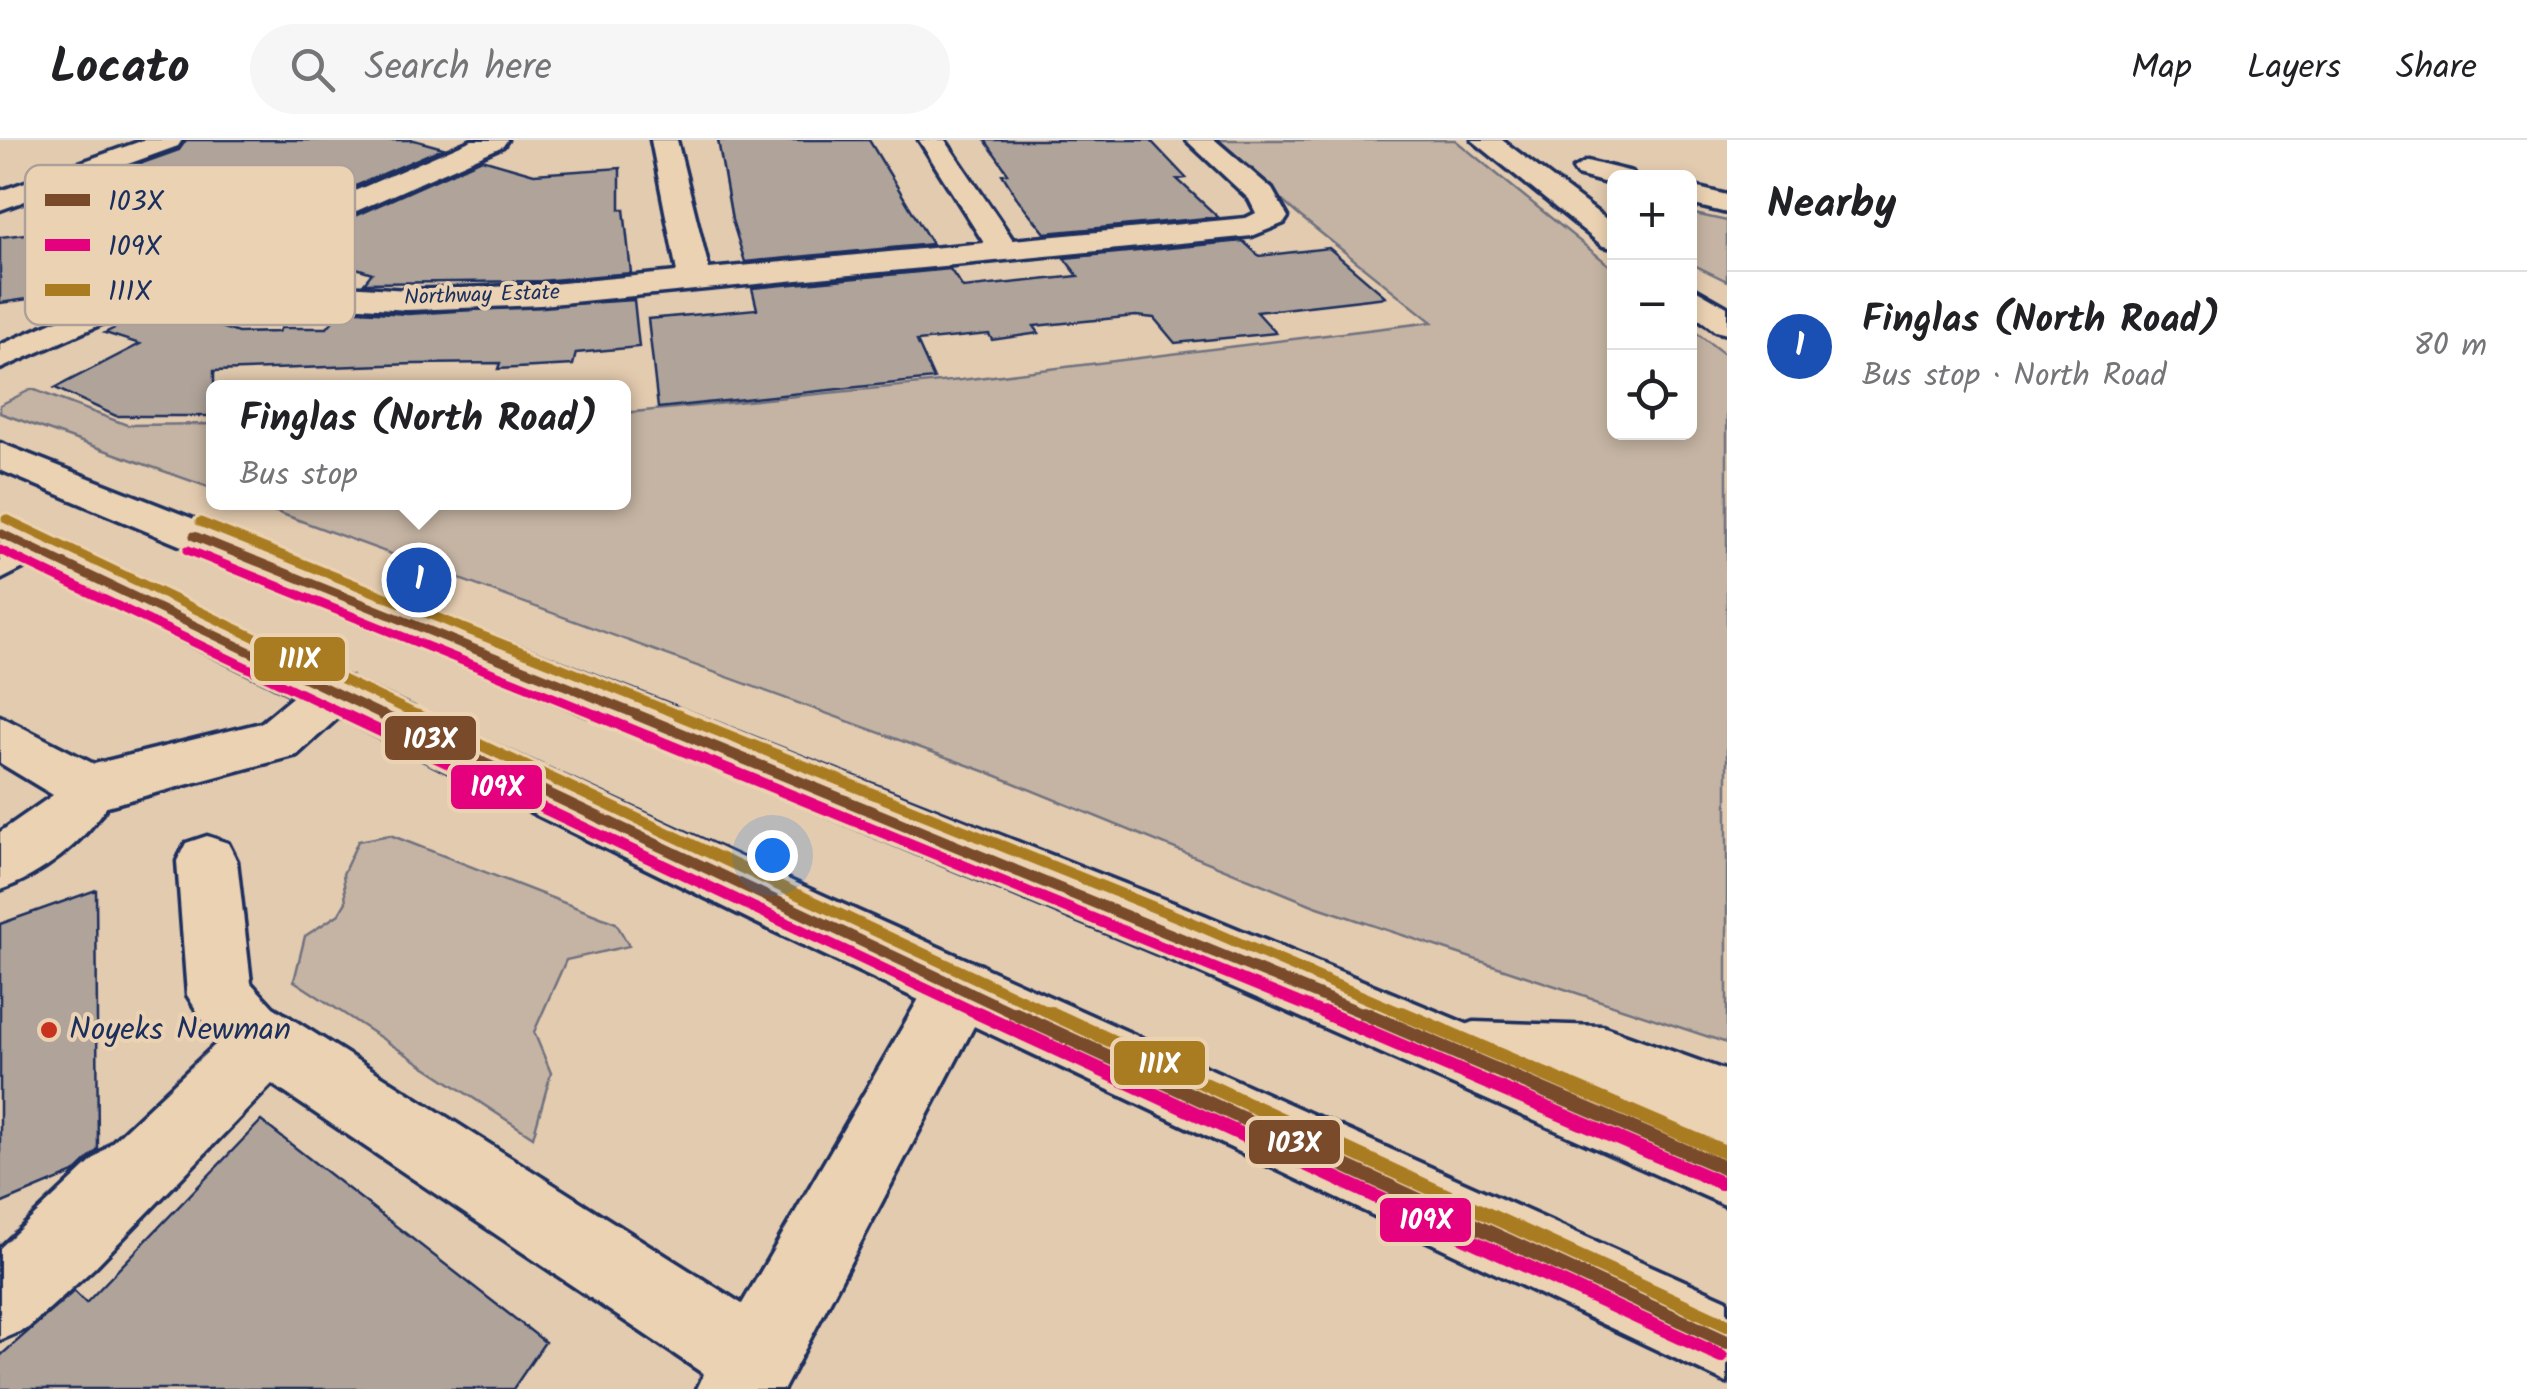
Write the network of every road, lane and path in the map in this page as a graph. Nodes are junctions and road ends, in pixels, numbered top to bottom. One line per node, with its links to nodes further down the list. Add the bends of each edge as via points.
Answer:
1 (169, 140): 7 (street)
2 (494, 140): 13 (street)
3 (664, 140): 17 (street)
4 (932, 140): 16 (street)
5 (1199, 140): 16 (street, Northway Estate, via 1262,195 1273,217 1252,227)
6 (1485, 140): 15 (street)
7 (100, 165)
8 (1587, 168): 9 (street)
9 (1607, 174)
10 (25, 192): 12 (street)
11 (1697, 196): 14 (street)
12 (0, 201)
13 (355, 201)
14 (1727, 204)
15 (1607, 234)
16 (1005, 252): 17 (street, Northway Estate)
17 (696, 282): 18 (street, Northway Estate, via 540,296)
18 (355, 297)
19 (1697, 301): 20 (street)
20 (1727, 324)
21 (75, 325): 22 (street)
22 (0, 358)
23 (0, 455): 32 (street)
24 (10, 548): 25 (street)
25 (334, 692): 27 (street, via 278,740); 30 (street)
26 (0, 736): 27 (street)
27 (88, 788): 29 (street, via 72,814)
28 (208, 861): 31 (street, via 220,995)
29 (0, 865)
30 (961, 988): 36 (street); 37 (street)
31 (266, 1042): 35 (street); 37 (street)
32 (1462, 1054): 33 (street, via 1602,1060); 34 (street)
33 (1727, 1106)
34 (1727, 1169)
35 (0, 1300)
36 (1727, 1342)
37 (747, 1374)

